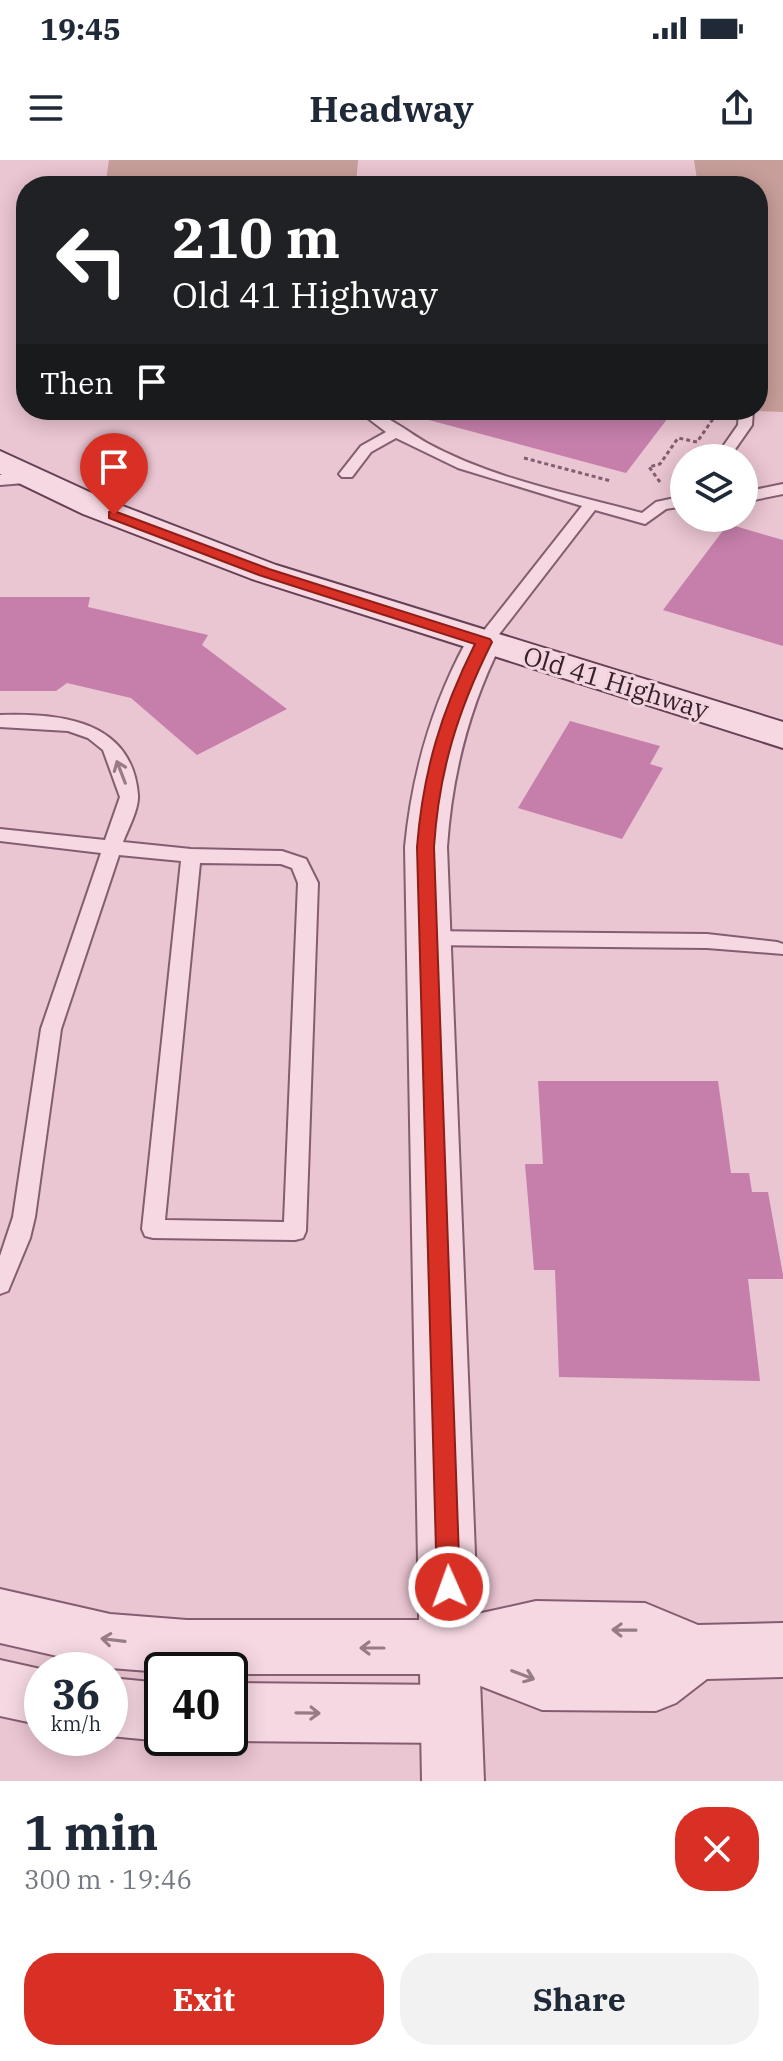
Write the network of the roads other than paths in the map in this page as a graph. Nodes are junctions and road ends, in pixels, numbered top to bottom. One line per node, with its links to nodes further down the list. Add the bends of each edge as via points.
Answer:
1 (377, 420): 3 (lane)
2 (745, 420): 4 (lane)
3 (394, 433): 6 (lane, via 366,449); 11 (lane, via 478,472)
4 (732, 444)
5 (0, 461): 7 (street, Old 41 Highway)
6 (347, 474)
7 (16, 480): 12 (street, Old 41 Highway, via 205,551)
8 (783, 489): 9 (lane)
9 (758, 494)
10 (670, 503): 11 (lane, via 645,519)
11 (592, 504): 12 (lane)
12 (484, 642): 14 (street, Old 41 Highway); 18 (street, via 462,685 435,765 426,847)
13 (0, 721): 16 (lane, one-way to 13, via 129,797 121,767 104,741 68,725)
14 (783, 735)
15 (0, 835): 16 (lane)
16 (114, 846): 17 (lane); 20 (lane, via 51,1029 24,1217)
17 (191, 856): 17 (lane, via 282,858 299,864 308,883 295,1231 153,1229)
18 (426, 938): 19 (lane, via 707,941); 22 (street)
19 (777, 949)
20 (0, 1284)
21 (0, 1616): 22 (street, one-way to 21, via 187,1647 110,1641)
22 (450, 1647): 23 (street, via 542,1682 656,1683 698,1652); 27 (street)
23 (783, 1650)
24 (0, 1688): 25 (street)
25 (24, 1693)
26 (248, 1712): 27 (street, one-way to 27)
27 (451, 1714): 28 (street)
28 (453, 1781)

